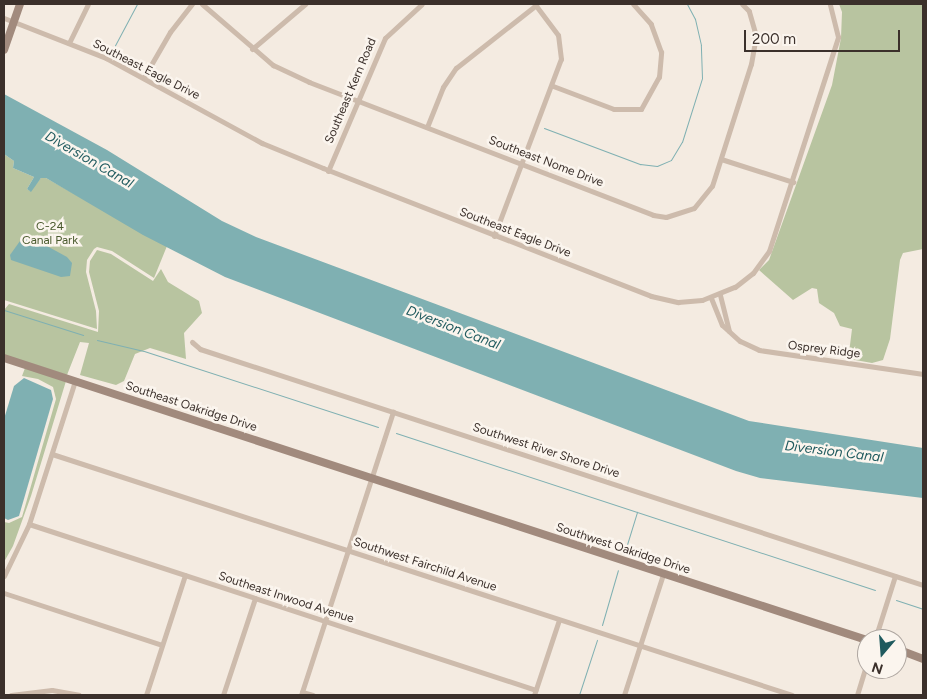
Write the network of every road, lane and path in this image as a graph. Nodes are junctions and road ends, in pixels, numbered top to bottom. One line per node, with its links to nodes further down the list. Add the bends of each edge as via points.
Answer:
1 (20, 4): 12 (street)
2 (88, 4): 13 (street)
3 (192, 4): 16 (street, via 170,32)
4 (202, 4): 14 (street, Southeast Nome Drive)
5 (305, 4): 14 (street)
6 (422, 4): 18 (street, Southeast Kern Road, via 384,38)
7 (535, 4): 17 (street, via 553,25 561,48); 19 (street, via 456,68 443,86)
8 (633, 4): 17 (street, via 650,24 661,52 659,77 640,109 614,109)
9 (742, 4): 20 (street, Southeast Nome Drive, via 749,11 756,36 751,64)
10 (830, 4): 23 (street, Southeast Eagle Drive, via 838,37)
11 (4, 18): 12 (street, Southeast Eagle Drive)
12 (13, 22): 13 (street, Southeast Eagle Drive); 15 (street)
13 (69, 43): 16 (street, Southeast Eagle Drive)
14 (252, 49): 18 (street, Southeast Nome Drive, via 273,65)
15 (4, 50)
16 (144, 77): 22 (street, Southeast Eagle Drive, via 262,143)
17 (553, 86): 21 (street)
18 (358, 101): 19 (street, Southeast Nome Drive); 22 (street, Southeast Kern Road)
19 (427, 127): 21 (street, Southeast Nome Drive)
20 (720, 159): 21 (street, Southeast Nome Drive, via 712,186 699,205 682,214 666,217 653,215); 23 (street)
21 (522, 164): 24 (street)
22 (328, 171): 24 (street, Southeast Eagle Drive)
23 (793, 182): 25 (street, Southeast Eagle Drive, via 763,260 744,281)
24 (494, 236): 26 (street, Southeast Eagle Drive, via 659,298 678,302)
25 (720, 294): 26 (street, Southeast Eagle Drive); 27 (street)
26 (711, 298): 28 (street, Osprey Ridge)
27 (726, 313): 28 (street); 29 (street)
28 (718, 316): 29 (street, Osprey Ridge)
29 (729, 331): 32 (street, Osprey Ridge, via 748,346 772,354)
30 (192, 342): 34 (street, Southwest River Shore Drive, via 200,349)
31 (4, 358): 33 (street, Southeast Oakridge Drive)
32 (923, 374)
33 (75, 381): 35 (street); 36 (street, Southeast Oakridge Drive)
34 (394, 412): 36 (street); 42 (street, Southwest River Shore Drive)
35 (52, 454): 37 (street); 38 (street, Southwest Fairchild Avenue)
36 (372, 478): 38 (street); 39 (street, Southwest Oakridge Drive)
37 (29, 524): 40 (street, Southeast Inwood Avenue); 41 (street)
38 (348, 551): 46 (street, Southwest Fairchild Avenue); 47 (street)
39 (663, 574): 49 (street, Southwest Oakridge Drive); 51 (street)
40 (185, 575): 45 (street, Southeast Inwood Avenue); 50 (street)
41 (4, 576)
42 (896, 576): 43 (street, Southwest River Shore Drive); 48 (street)
43 (923, 585)
44 (4, 593): 50 (street)
45 (255, 598): 47 (street, Southeast Inwood Avenue); 60 (street)
46 (558, 620): 51 (street, Southwest Fairchild Avenue); 56 (street)
47 (325, 621): 55 (street); 56 (street, Southeast Inwood Avenue)
48 (878, 629)
49 (857, 637)
50 (162, 645): 59 (street)
51 (640, 646): 62 (street); 63 (street, Southwest Fairchild Avenue)
52 (907, 653): 53 (street)
53 (923, 660)
54 (862, 679): 64 (street)
55 (301, 693): 61 (street)
56 (535, 693)
57 (11, 695): 58 (street, via 52,690)
58 (79, 695)
59 (146, 695)
60 (223, 695)
61 (313, 695)
62 (624, 695)
63 (792, 695)
64 (857, 695)

